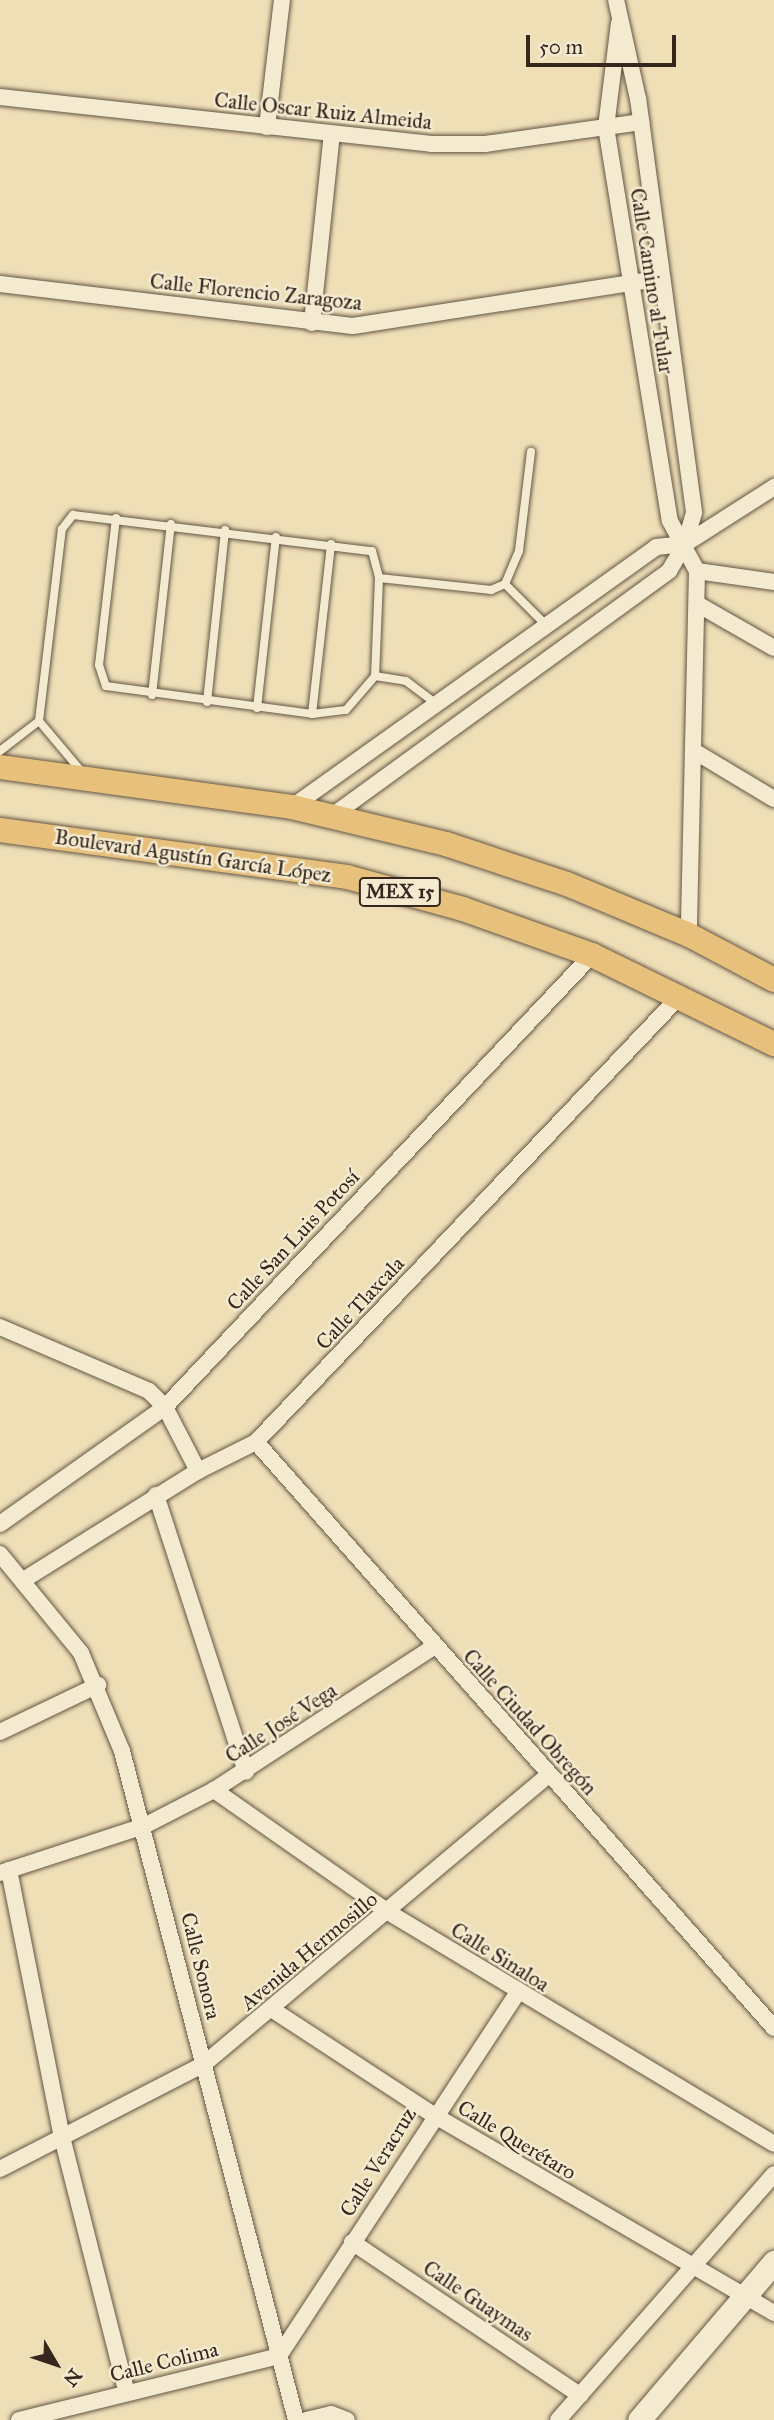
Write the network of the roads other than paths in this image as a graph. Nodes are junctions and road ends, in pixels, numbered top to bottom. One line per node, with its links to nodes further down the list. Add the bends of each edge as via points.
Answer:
1 (282, 0): 6 (street)
2 (616, 0): 3 (street, Calle Camino al Tular)
3 (619, 21): 5 (street, Calle Camino al Tular); 7 (street, Calle Camino al Tular)
4 (0, 97): 6 (street, Calle Oscar Ruiz Almeida)
5 (641, 122): 7 (street, Calle Oscar Ruiz Almeida); 9 (street, Calle Camino al Tular)
6 (267, 127): 8 (street, Calle Oscar Ruiz Almeida)
7 (606, 127): 8 (street, Calle Oscar Ruiz Almeida, via 468,145); 10 (street, Calle Camino al Tular)
8 (332, 135): 12 (street)
9 (662, 278): 10 (street, Calle Florencio Zaragoza); 20 (street, Calle Camino al Tular, via 694,512)
10 (632, 283): 12 (street, Calle Florencio Zaragoza, via 373,326); 20 (street, Calle Camino al Tular, via 670,521)
11 (0, 284): 12 (street, Calle Florencio Zaragoza)
12 (312, 323)
13 (531, 452): 24 (lane, via 519,551)
14 (774, 486): 20 (street)
15 (116, 518): 16 (lane); 31 (lane, via 99,676 110,688); 36 (lane, via 73,515 63,523)
16 (171, 524): 17 (lane); 31 (lane)
17 (225, 530): 18 (lane); 32 (lane)
18 (276, 537): 19 (lane); 34 (lane)
19 (331, 544): 22 (lane, via 372,551); 35 (lane)
20 (685, 544): 21 (street, Calle Camino al Tular); 26 (street, via 656,547); 29 (street, via 669,571)
21 (697, 571): 23 (street); 25 (street, Calle Camino al Tular)
22 (380, 578): 24 (lane, via 491,590); 30 (lane)
23 (774, 582)
24 (505, 584): 26 (lane)
25 (699, 605): 28 (street); 38 (street, Calle Camino al Tular)
26 (544, 623): 27 (street)
27 (522, 639): 29 (street); 33 (street)
28 (774, 648)
29 (538, 663): 43 (street)
30 (375, 676): 33 (lane, via 406,681); 35 (lane, via 346,710)
31 (152, 695): 32 (lane)
32 (207, 702): 34 (lane)
33 (435, 703): 42 (street)
34 (257, 708): 35 (lane)
35 (312, 714)
36 (39, 721): 37 (lane); 40 (lane)
37 (0, 751)
38 (694, 751): 41 (street); 45 (street, Calle Camino al Tular)
39 (0, 767): 40 (main road)
40 (88, 778): 42 (main road)
41 (774, 799)
42 (292, 807): 43 (main road)
43 (332, 816): 45 (main road, via 542,876)
44 (0, 830): 46 (main road, Boulevard Agustín García López / MEX 15, via 347,877)
45 (689, 935): 47 (main road)
46 (592, 955): 48 (main road, Boulevard Agustín García López / MEX 15); 51 (street, Calle San Luis Potosí)
47 (774, 980)
48 (679, 997): 49 (main road, Boulevard Agustín García López / MEX 15); 52 (street, Calle Tlaxcala)
49 (774, 1044)
50 (0, 1327): 51 (street, via 141,1386)
51 (165, 1407): 53 (street); 55 (street, Calle San Luis Potosí)
52 (256, 1442): 53 (street, Calle Tlaxcala); 58 (street, Calle Ciudad Obregón)
53 (198, 1471): 54 (street, Calle Tlaxcala)
54 (156, 1495): 57 (street, Calle Tlaxcala); 61 (street)
55 (0, 1524)
56 (0, 1554): 57 (street, Calle Sonora)
57 (25, 1579): 59 (street, Calle Sonora)
58 (435, 1646): 61 (street, Calle José Vega); 62 (street, Calle Ciudad Obregón)
59 (98, 1685): 60 (street); 64 (street, Calle Sonora)
60 (0, 1732)
61 (246, 1772): 63 (street, Calle José Vega)
62 (549, 1775): 66 (street, Avenida Hermosillo); 69 (street, Calle Ciudad Obregón)
63 (214, 1790): 64 (street, Calle José Vega); 66 (street, Calle Sinaloa)
64 (145, 1825): 65 (street, Calle José Vega); 70 (street, Calle Sonora)
65 (4, 1871): 72 (street)
66 (388, 1912): 67 (street, Calle Sinaloa); 68 (street, Avenida Hermosillo)
67 (517, 1994): 71 (street, Calle Veracruz); 73 (street, Calle Sinaloa)
68 (273, 2010): 70 (street, Avenida Hermosillo); 71 (street, Calle Querétaro)
69 (774, 2028)
70 (204, 2064): 72 (street, Avenida Hermosillo); 81 (street, Calle Sonora)
71 (432, 2114): 76 (street, Calle Veracruz); 78 (street, Calle Querétaro)
72 (62, 2137): 74 (street, Avenida Hermosillo); 82 (street)
73 (774, 2144)
74 (0, 2169)
75 (774, 2174): 78 (street)
76 (352, 2242): 81 (street, Calle Veracruz); 83 (street, Calle Guaymas)
77 (774, 2262): 79 (street)
78 (691, 2267): 79 (street, Calle Querétaro); 83 (street)
79 (744, 2297): 80 (street, Calle Querétaro); 89 (street)
80 (774, 2313)
81 (279, 2356): 82 (street, Calle Colima); 85 (street, Calle Sonora)
82 (127, 2393): 84 (street, Calle Colima)
83 (580, 2395): 88 (street)
84 (19, 2420)
85 (296, 2420)
86 (306, 2420): 87 (street, via 331,2414)
87 (347, 2420)
88 (558, 2420)
89 (639, 2420)

